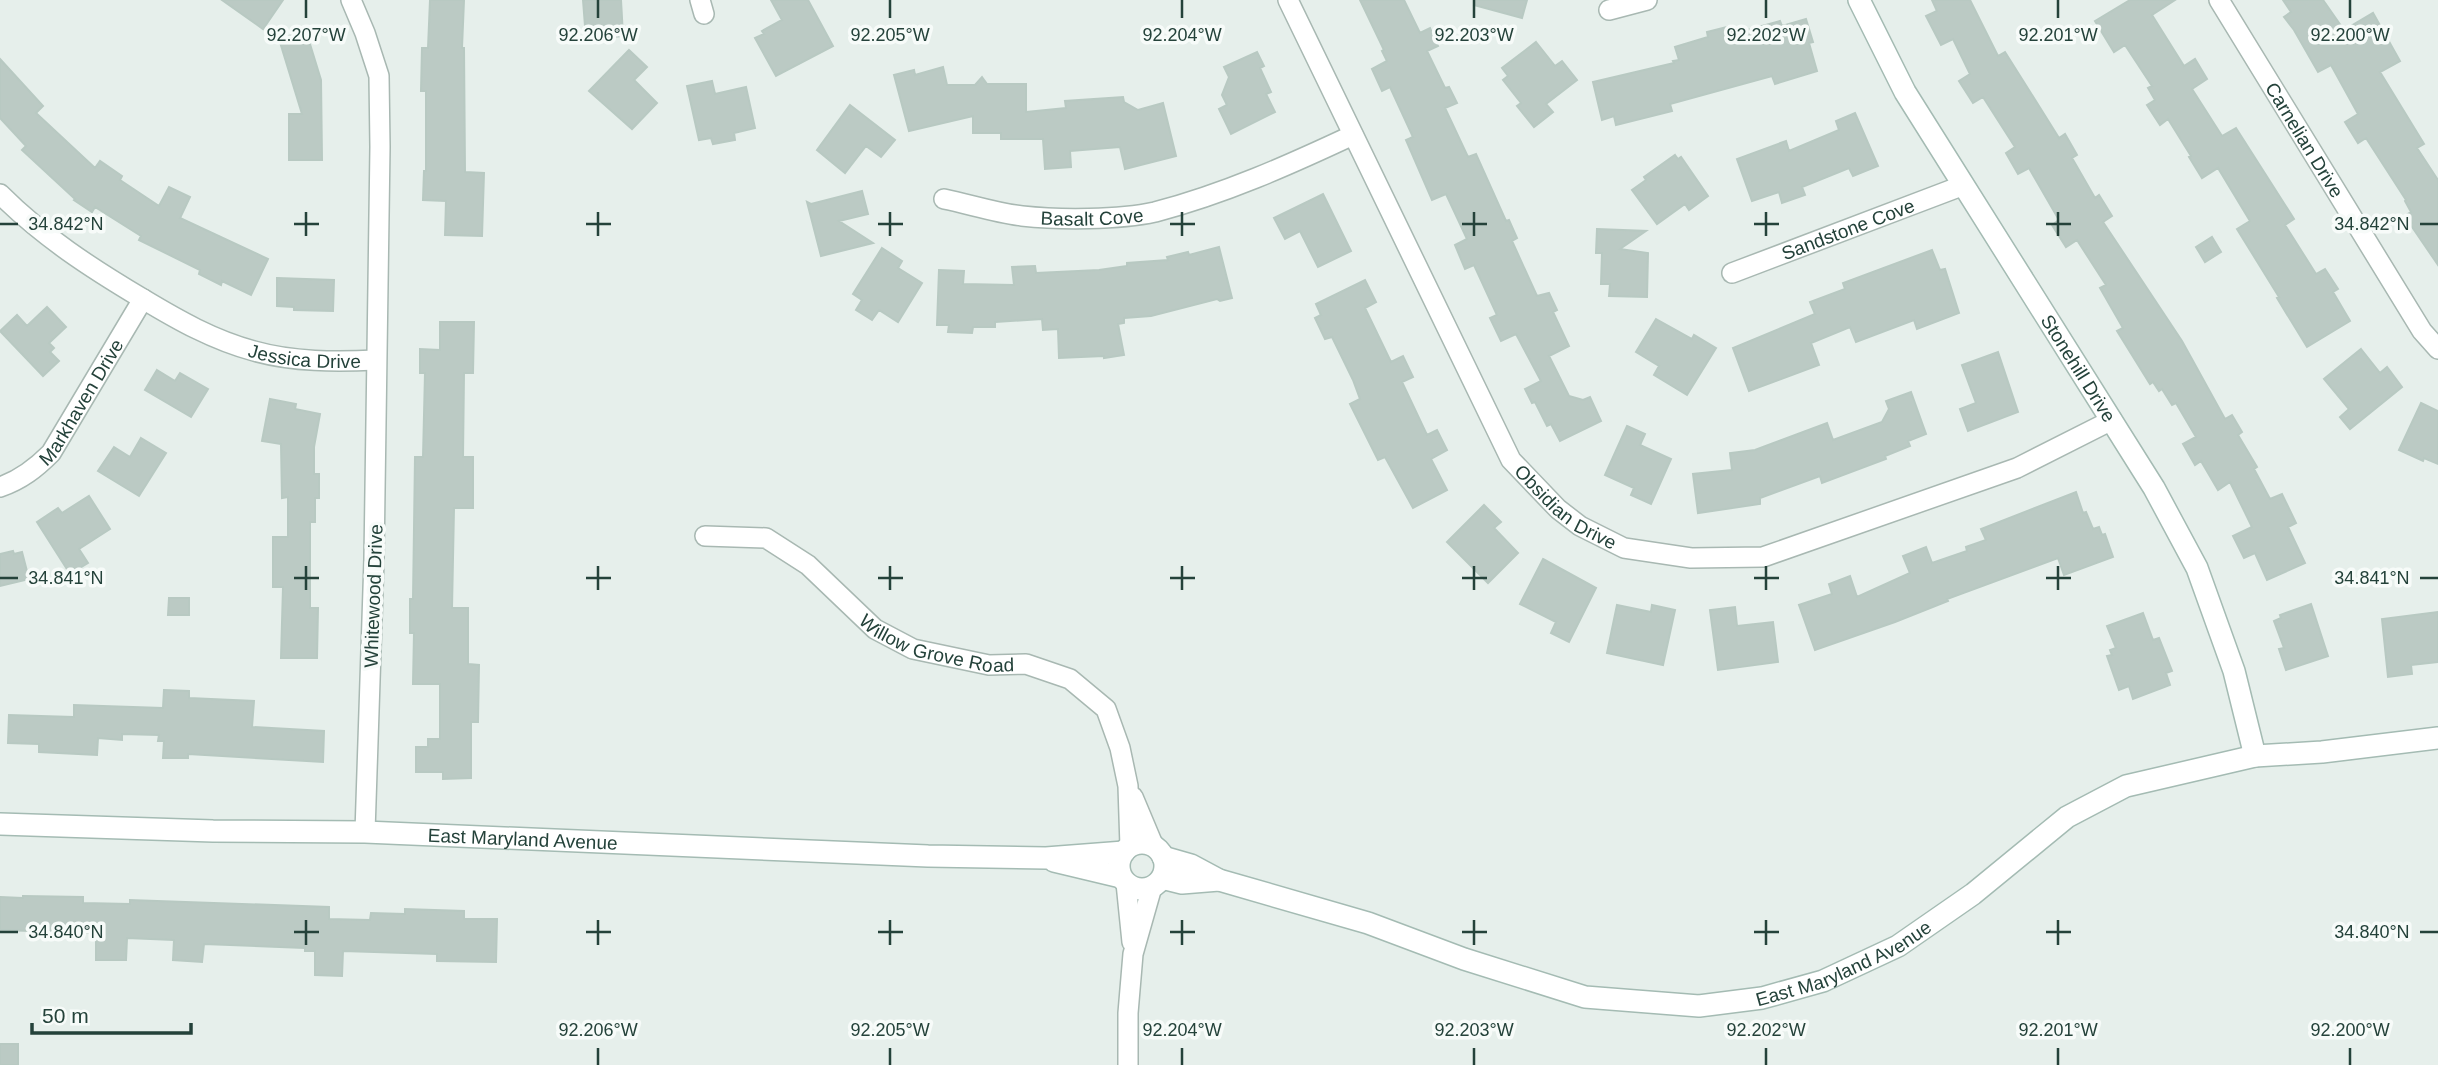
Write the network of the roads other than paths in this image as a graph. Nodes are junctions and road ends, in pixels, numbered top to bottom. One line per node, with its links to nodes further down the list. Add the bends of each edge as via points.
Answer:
1 (351, 0): 14 (street, Jessica Drive, via 379,76)
2 (1288, 0): 7 (street, Obsidian Drive)
3 (1647, 0): 6 (street)
4 (1859, 0): 8 (street, Stonehill Drive, via 1905,92)
5 (2219, 0): 13 (street, Carnelian Drive)
6 (1609, 10)
7 (1353, 135): 10 (street, Basalt Cove, via 1215,194 1152,212 1083,219 1021,216); 15 (street, Obsidian Drive, via 1511,460 1558,509 1624,548 1691,558 1763,557 2017,468)
8 (1964, 186): 11 (street, Sandstone Cove); 15 (street, Stonehill Drive)
9 (0, 194): 12 (street, Jessica Drive, via 61,247)
10 (944, 198)
11 (1732, 273)
12 (144, 299): 14 (street, Jessica Drive, via 210,337 254,352 305,359); 16 (street, Markhaven Drive, via 51,453 34,470)
13 (2438, 349)
14 (376, 360): 22 (street, Whitewood Drive)
15 (2112, 420): 19 (street, Stonehill Drive, via 2197,568 2234,671)
16 (0, 487)
17 (705, 536): 20 (street, Willow Grove Road, via 766,538 808,565 875,629 914,649 989,665 1026,664 1070,680 1106,709 1121,748)
18 (2438, 738): 19 (street, East Maryland Avenue)
19 (2255, 756): 27 (street, East Maryland Avenue, via 2126,786 2067,817 1973,894 1898,946 1823,981 1762,998 1699,1006 1585,997 1368,923)
20 (1128, 786): 23 (street, Willow Grove Road); 24 (street, Willow Grove Road)
21 (0, 824): 22 (street, East Maryland Avenue)
22 (365, 832): 25 (street, East Maryland Avenue)
23 (1127, 849): 24 (street, East Maryland Avenue, via 1142,844); 25 (street, East Maryland Avenue); 26 (street, via 1119,864)
24 (1159, 852): 27 (street, East Maryland Avenue); 28 (street, via 1165,871)
25 (1046, 858): 26 (street, East Maryland Avenue)
26 (1124, 880): 28 (street, East Maryland Avenue, via 1138,889); 29 (street)
27 (1219, 880): 28 (street, East Maryland Avenue)
28 (1157, 883): 29 (street)
29 (1133, 954): 30 (street)
30 (1128, 1065)

